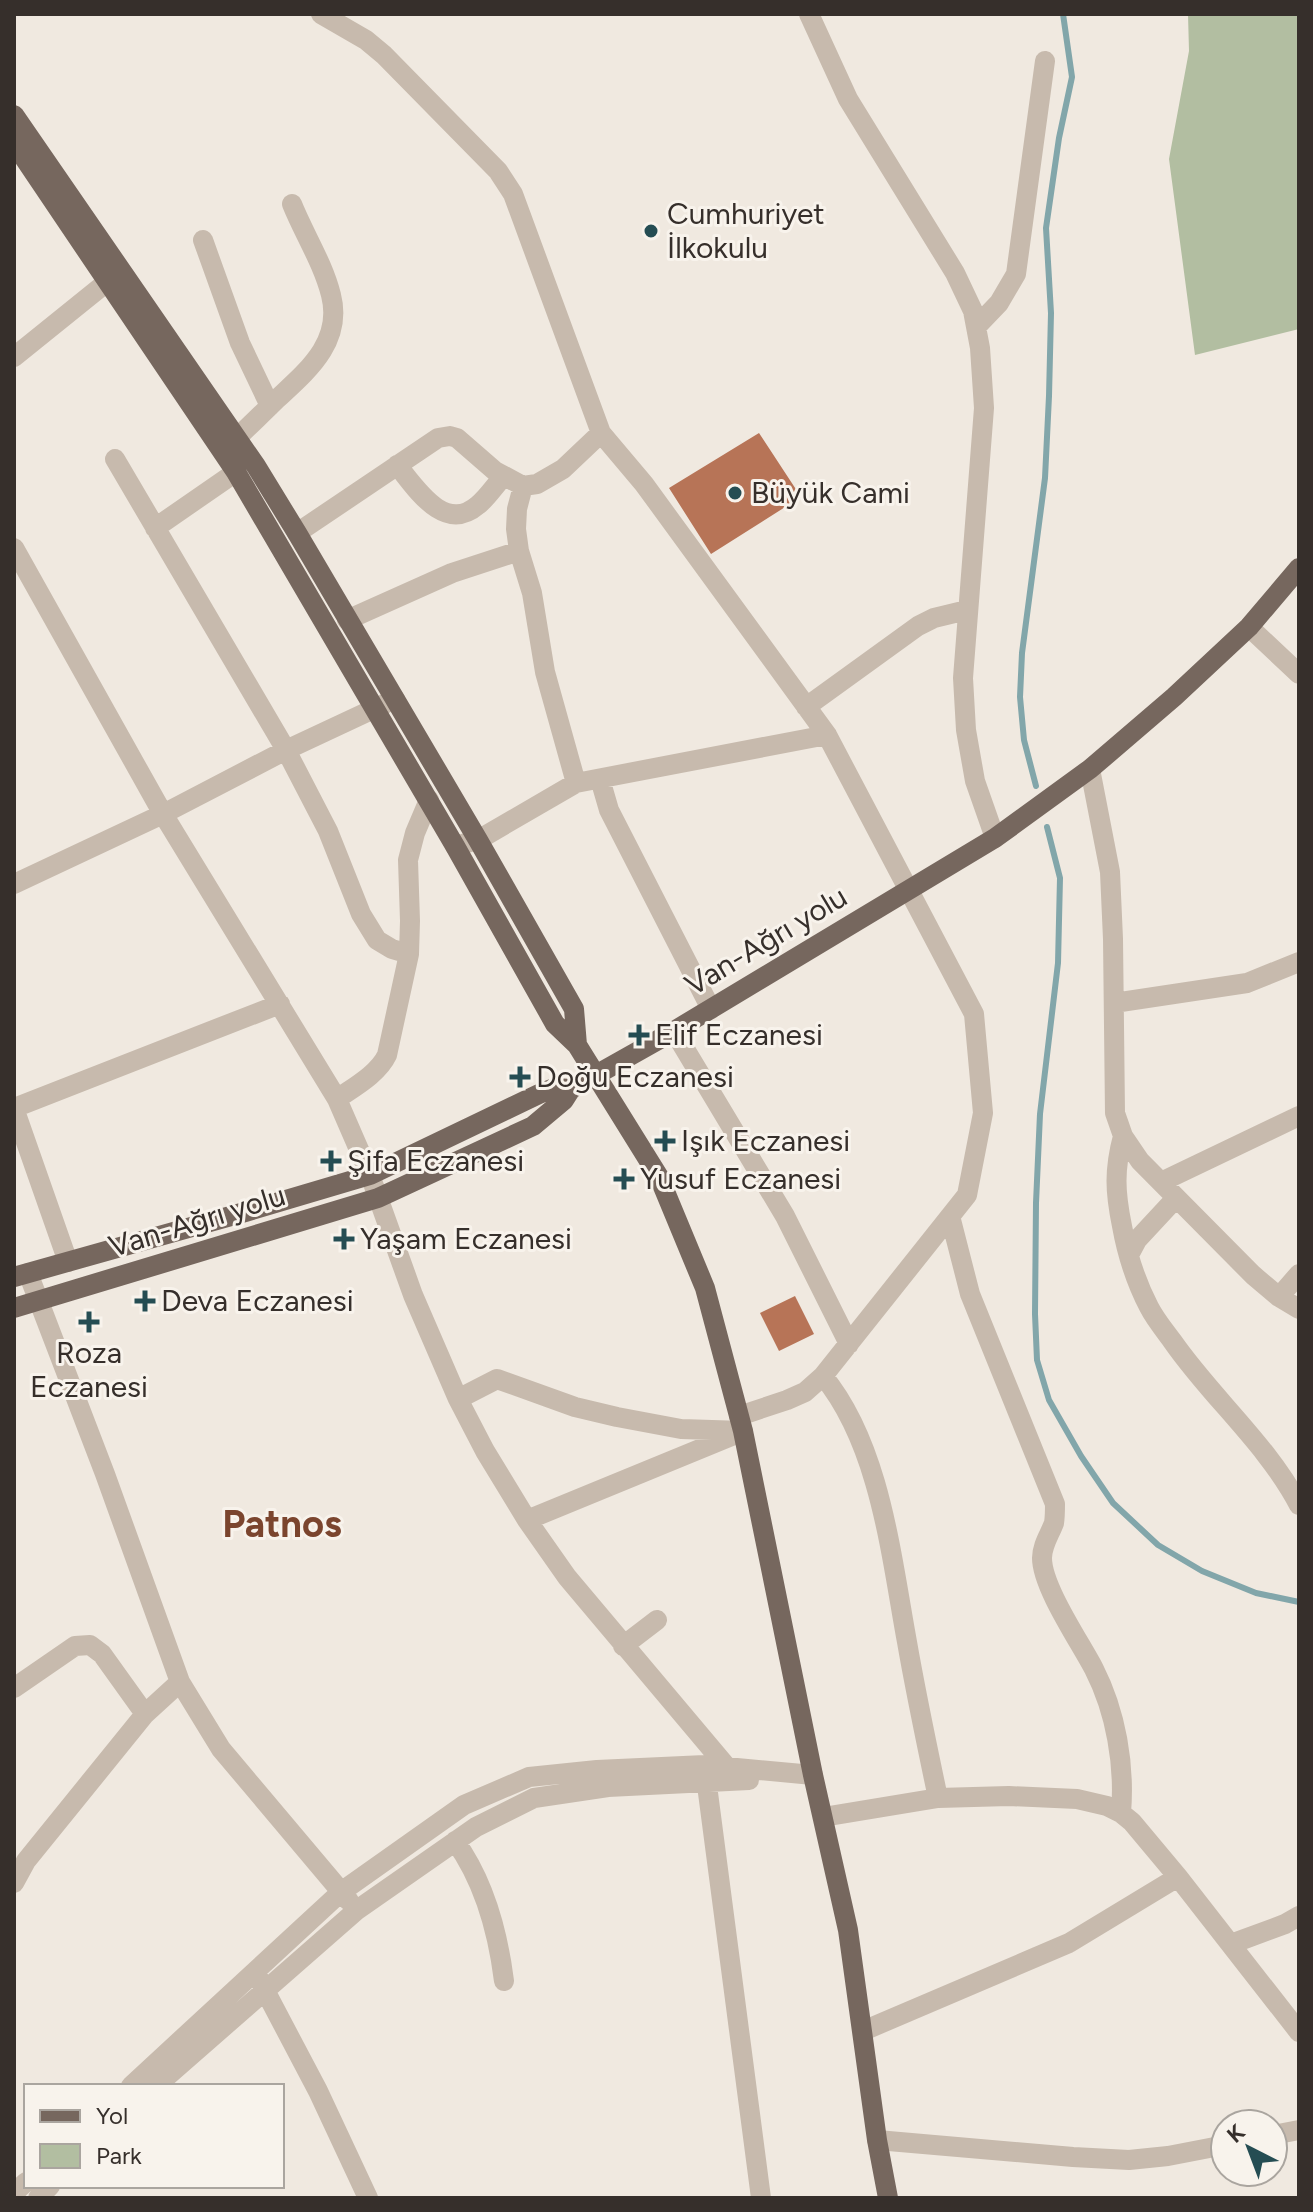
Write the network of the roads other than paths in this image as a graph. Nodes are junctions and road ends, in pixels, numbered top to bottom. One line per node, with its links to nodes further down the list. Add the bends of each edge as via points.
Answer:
1 (321, 14): 12 (street, via 384,55 498,171 513,194)
2 (809, 14): 9 (street, via 848,99 955,273)
3 (1045, 61): 9 (street, via 1016,274)
4 (14, 115): 13 (main road)
5 (14, 143): 8 (main road)
6 (292, 204): 11 (street, via 332,297 332,323 316,362)
7 (203, 240): 11 (street, via 240,343)
8 (107, 282): 10 (street); 16 (main road)
9 (976, 327): 24 (street, via 984,408)
10 (14, 357)
11 (270, 406): 13 (street)
12 (601, 433): 18 (street, via 563,469); 29 (street)
13 (237, 438): 20 (main road)
14 (115, 459): 19 (street)
15 (397, 465): 17 (street, via 432,441 450,436); 17 (street, via 430,504 454,514 476,506); 20 (street)
16 (236, 472): 19 (street); 30 (main road)
17 (504, 476): 18 (street)
18 (523, 486): 22 (street, via 516,519)
19 (155, 528): 32 (street)
20 (297, 533): 25 (main road)
21 (14, 548): 37 (street)
22 (519, 551): 25 (street, via 452,573); 35 (street)
23 (1299, 568): 26 (main road, Van-Ağrı yolu)
24 (967, 610): 29 (street, via 918,626); 38 (street, via 966,730 975,781)
25 (347, 620): 28 (main road)
26 (1249, 627): 27 (street); 33 (main road, Van-Ağrı yolu)
27 (1299, 674)
28 (395, 699): 30 (street); 39 (main road)
29 (806, 707): 31 (street)
30 (376, 710): 32 (street); 36 (main road)
31 (827, 735): 34 (street); 42 (street)
32 (286, 750): 37 (street); 43 (street, via 328,831 361,914 377,940)
33 (1090, 769): 38 (main road, Van-Ağrı yolu); 45 (street, via 1110,872)
34 (600, 779): 35 (street); 47 (street, via 609,810)
35 (576, 783): 39 (street)
36 (429, 800): 40 (main road); 43 (street, via 408,860)
37 (163, 814): 41 (street); 46 (street)
38 (995, 838): 42 (main road, Van-Ağrı yolu)
39 (478, 840): 40 (street); 49 (main road, via 574,1009)
40 (455, 846): 49 (main road, via 555,1024)
41 (14, 884)
42 (909, 891): 47 (main road, Van-Ağrı yolu); 60 (street, via 974,1014 983,1113 967,1195)
43 (409, 954): 52 (street, via 384,1062)
44 (1299, 962): 45 (street, via 1247,983)
45 (1114, 1003): 55 (street, via 1115,1113)
46 (280, 1004): 52 (street); 53 (street)
47 (711, 1009): 48 (main road, Van-Ağrı yolu)
48 (674, 1031): 50 (main road, Van-Ağrı yolu); 69 (street, via 785,1216)
49 (577, 1045): 50 (main road)
50 (596, 1075): 51 (main road, Van-Ağrı yolu); 72 (main road, via 665,1191 705,1288)
51 (571, 1089): 56 (main road, via 539,1094); 58 (main road, Van-Ağrı yolu, via 533,1126)
52 (337, 1099): 56 (street)
53 (14, 1108): 62 (street)
54 (1299, 1116): 57 (street)
55 (1123, 1136): 57 (street); 61 (street, via 1115,1193)
56 (370, 1175): 58 (street); 62 (main road)
57 (1161, 1182): 59 (street)
58 (378, 1198): 66 (main road, Van-Ağrı yolu); 71 (street)
59 (1176, 1198): 61 (street); 65 (street)
60 (950, 1216): 69 (street); 85 (street, via 970,1294 1055,1504 1042,1558 1045,1573 1105,1692 1119,1750)
61 (1129, 1255): 73 (street, via 1150,1309 1188,1363 1265,1453)
62 (68, 1262): 64 (main road)
63 (1299, 1274): 65 (street)
64 (21, 1275): 66 (street)
65 (1279, 1297): 68 (street)
66 (38, 1302): 67 (main road, Van-Ağrı yolu); 77 (street)
67 (14, 1308)
68 (1299, 1309)
69 (849, 1344): 70 (street)
70 (823, 1376): 72 (street, via 805,1392); 84 (street, via 858,1431 874,1482)
71 (458, 1399): 72 (street, via 497,1379 575,1407 681,1429); 74 (street)
72 (741, 1424): 74 (street); 82 (main road)
73 (1299, 1505)
74 (527, 1520): 76 (street)
75 (657, 1620): 76 (street)
76 (623, 1646): 80 (street)
77 (180, 1682): 79 (street); 90 (street, via 221,1749)
78 (14, 1688): 79 (street, via 75,1646 90,1645)
79 (145, 1714): 89 (street)
80 (726, 1766): 81 (street); 82 (street); 83 (street)
81 (706, 1774): 83 (street); 87 (street, via 534,1798); 90 (street, via 597,1770 529,1777 464,1805); 106 (street)
82 (813, 1775): 83 (street); 86 (main road)
83 (743, 1780)
84 (938, 1798): 85 (street, via 1077,1799); 86 (street)
85 (1121, 1813): 88 (street)
86 (823, 1817): 97 (main road)
87 (455, 1841): 91 (street); 95 (street, via 480,1889 500,1947)
88 (1178, 1877): 93 (street); 97 (street, via 1069,1943)
89 (14, 1883)
90 (341, 1892): 91 (street); 94 (street)
91 (357, 1910): 96 (street)
92 (1299, 1916): 93 (street)
93 (1231, 1944): 98 (street)
94 (255, 1972): 96 (street); 100 (street)
95 (504, 1981)
96 (265, 1991): 99 (street); 105 (street)
97 (863, 2031): 101 (main road)
98 (1299, 2032)
99 (180, 2078)
100 (133, 2084)
101 (877, 2140): 102 (street, via 1129,2160); 107 (main road)
102 (1209, 2148)
103 (14, 2193): 104 (street)
104 (20, 2198)
105 (368, 2198)
106 (761, 2198)
107 (888, 2198)

